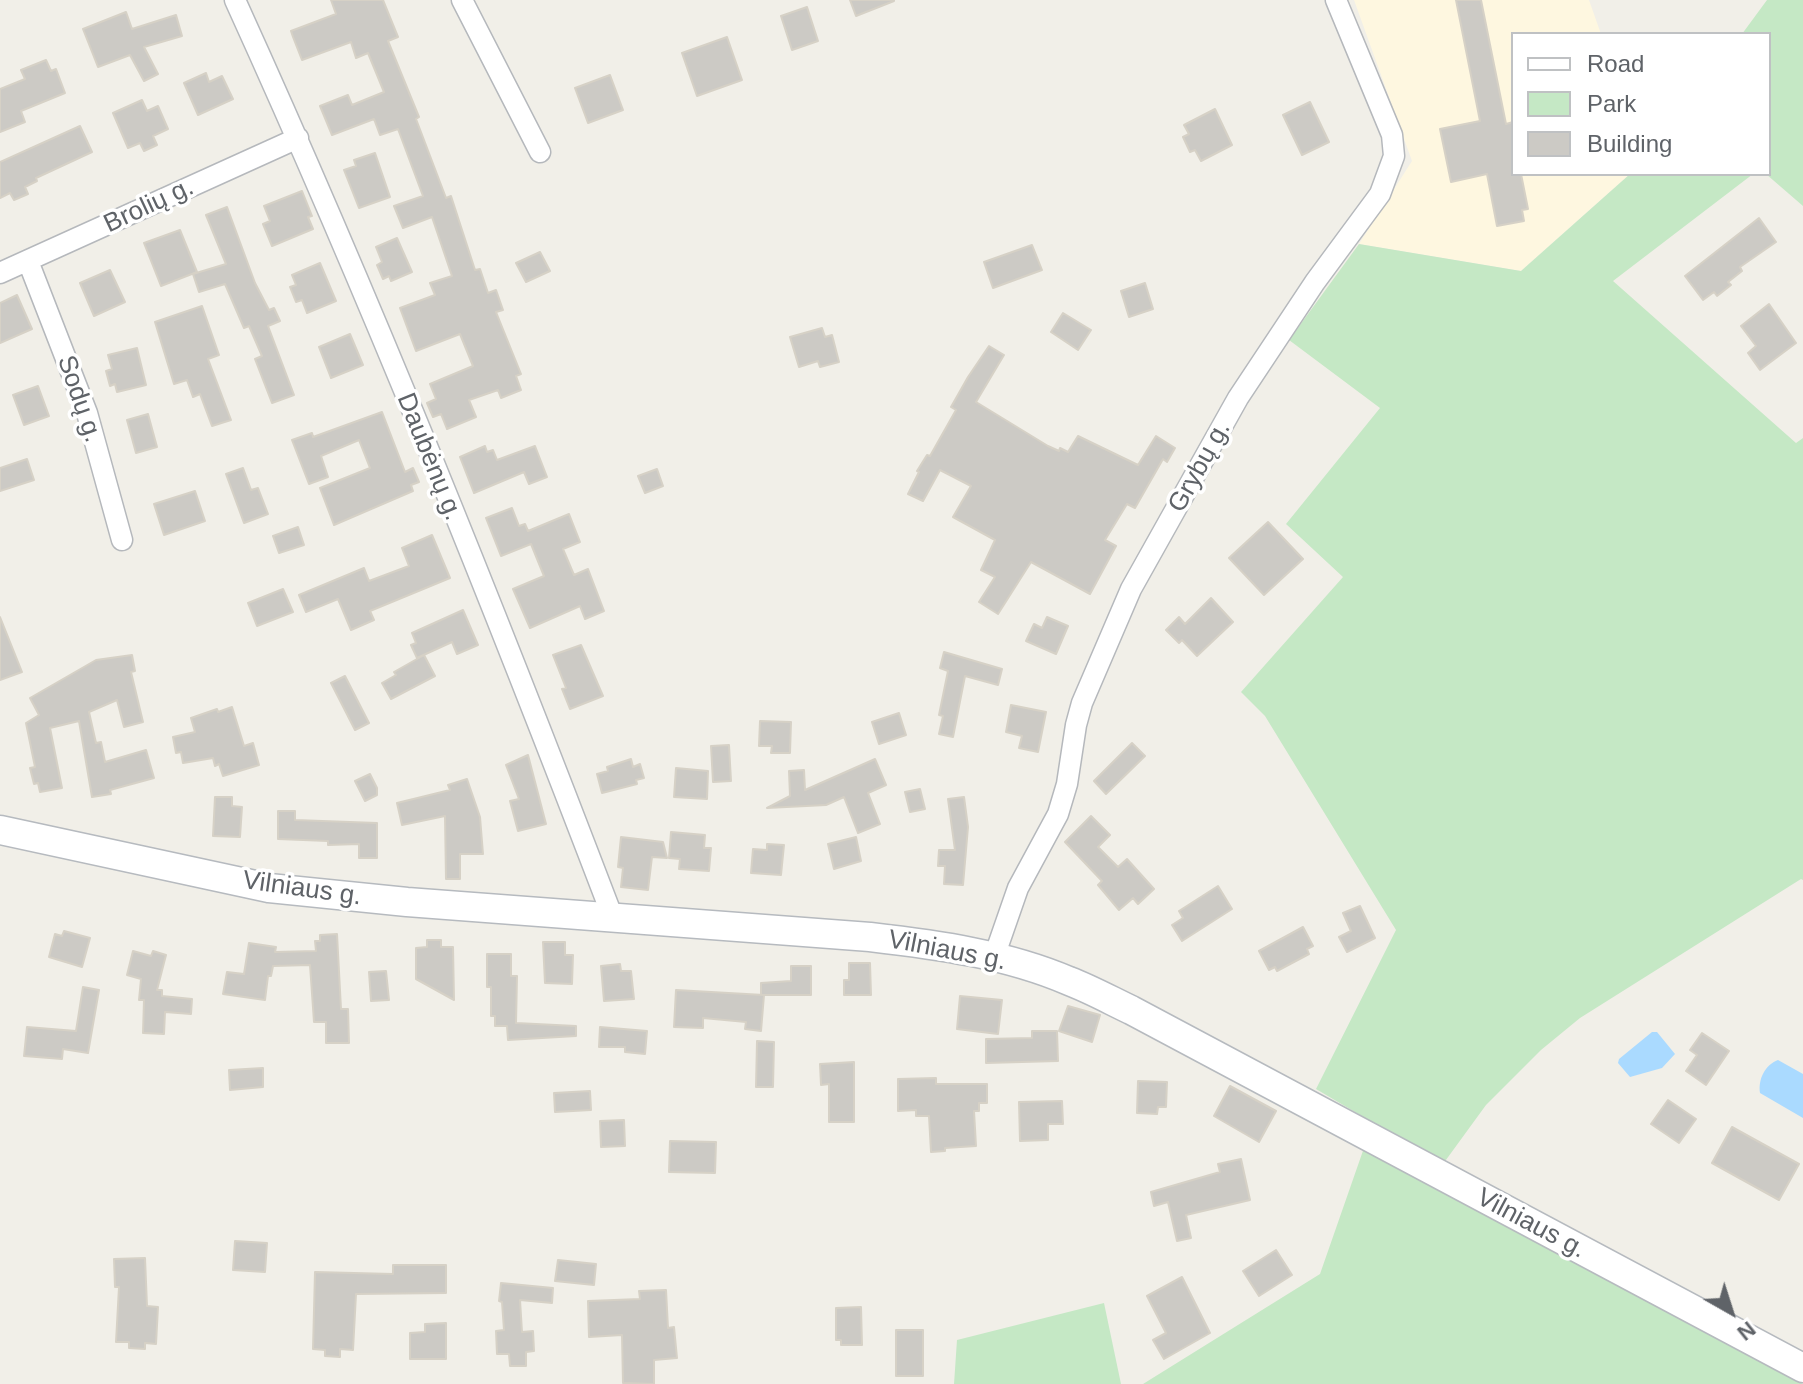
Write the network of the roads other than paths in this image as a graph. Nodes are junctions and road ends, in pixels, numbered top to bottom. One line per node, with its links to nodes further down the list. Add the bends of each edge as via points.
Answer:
1 (235, 0): 4 (street, Daubėnų g.)
2 (462, 0): 5 (street)
3 (1336, 0): 11 (street, Grybų g., via 1392,135 1394,156 1388,175 1238,398 1131,589 1082,703 1058,814 1018,888)
4 (298, 138): 6 (street, Brolių g.); 10 (street, Daubėnų g., via 524,686)
5 (540, 152)
6 (28, 261): 7 (street, Brolių g.); 8 (street, Sodų g., via 87,413)
7 (0, 273)
8 (122, 540)
9 (0, 830): 10 (main road, Vilniaus g., via 269,888)
10 (613, 918): 11 (main road, Vilniaus g., via 870,937)
11 (994, 957): 12 (main road, Vilniaus g., via 1068,980 1131,1010)
12 (1803, 1368)

